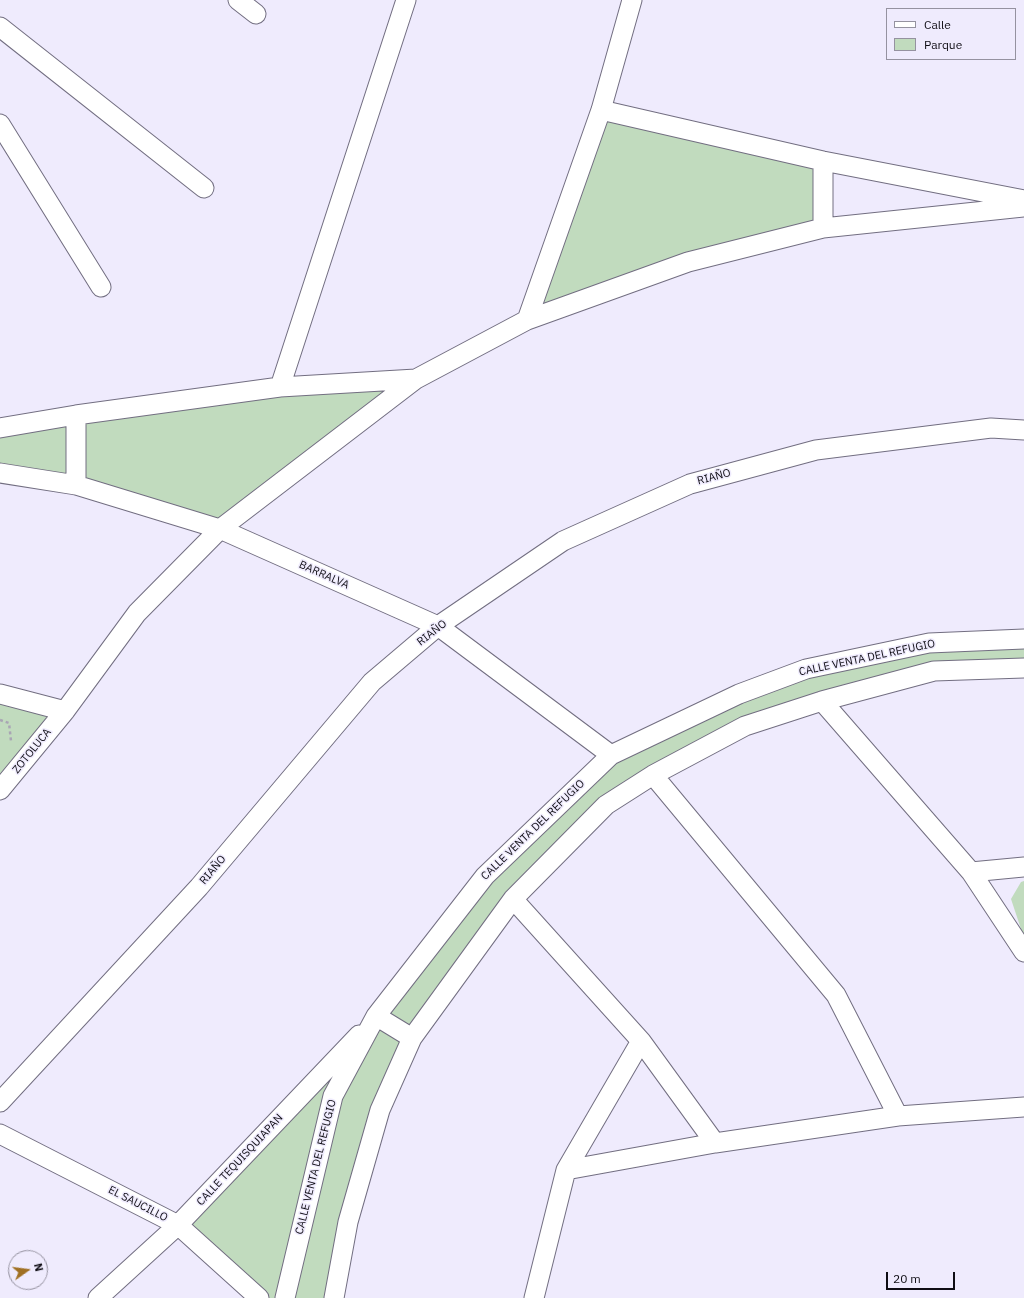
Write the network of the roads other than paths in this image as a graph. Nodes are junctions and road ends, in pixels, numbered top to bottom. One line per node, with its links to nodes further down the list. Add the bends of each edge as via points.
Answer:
1 (238, 0): 4 (street)
2 (406, 0): 16 (street)
3 (632, 0): 6 (street)
4 (256, 14)
5 (0, 27): 9 (street)
6 (601, 110): 8 (street); 14 (street)
7 (0, 124): 13 (street)
8 (823, 161): 10 (street); 12 (street)
9 (204, 188)
10 (1024, 200)
11 (1024, 207): 12 (street)
12 (824, 228): 14 (street, via 688,262)
13 (101, 288)
14 (527, 320): 15 (street)
15 (416, 379): 16 (street); 22 (street, ZOTOLUCA)
16 (280, 388): 17 (street)
17 (76, 415): 18 (street); 21 (street)
18 (0, 428)
19 (1024, 430): 23 (street, RIAÑO, via 991,428 816,450 690,484 563,541)
20 (0, 473): 21 (street, BARRALVA)
21 (76, 485): 22 (street, BARRALVA)
22 (220, 529): 23 (street, BARRALVA); 28 (street, ZOTOLUCA, via 137,613)
23 (438, 626): 29 (street, BARRALVA); 39 (street, RIAÑO, via 372,682 199,887)
24 (1024, 639): 29 (street, CALLE VENTA DEL REFUGIO, via 929,643 806,669 739,694)
25 (1024, 668): 27 (street, via 934,671)
26 (0, 694): 28 (street)
27 (822, 701): 30 (street, via 745,726); 33 (street)
28 (65, 711): 31 (street, ZOTOLUCA)
29 (611, 754): 36 (street, CALLE VENTA DEL REFUGIO, via 485,876)
30 (653, 775): 34 (street, via 606,805); 41 (street, via 836,995)
31 (0, 790)
32 (1024, 867): 33 (street)
33 (971, 872): 35 (street)
34 (513, 899): 37 (street); 38 (street)
35 (1024, 952)
36 (376, 1016): 37 (street); 45 (street, CALLE TEQUISQUIAPAN); 48 (street, CALLE VENTA DEL REFUGIO, via 333,1096)
37 (412, 1038): 49 (street, via 380,1110 348,1222)
38 (641, 1041): 43 (street); 44 (street)
39 (0, 1102)
40 (1024, 1107): 41 (street)
41 (898, 1116): 43 (street)
42 (0, 1134): 45 (street, EL SAUCILLO)
43 (715, 1143): 44 (street)
44 (566, 1170): 50 (street)
45 (178, 1225): 46 (street, CALLE TEQUISQUIAPAN); 47 (street, EL SAUCILLO)
46 (98, 1298)
47 (259, 1298)
48 (285, 1298)
49 (334, 1298)
50 (534, 1298)

